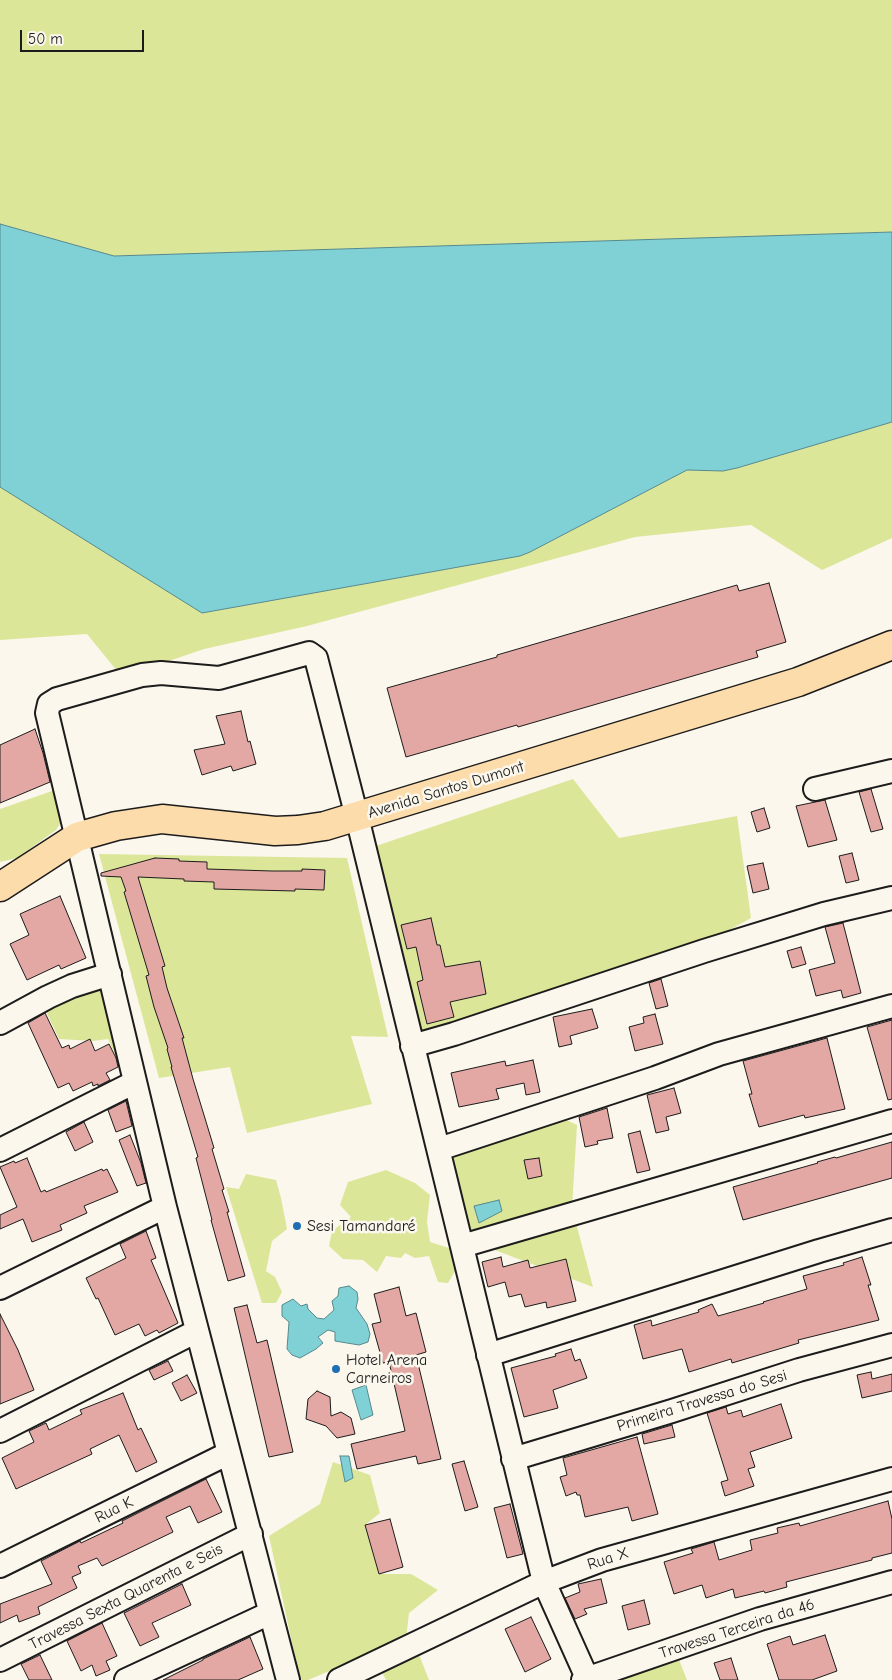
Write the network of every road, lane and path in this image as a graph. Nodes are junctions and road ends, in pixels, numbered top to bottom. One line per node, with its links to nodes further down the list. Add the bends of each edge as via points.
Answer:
1 (892, 645): 4 (main road, Avenida Santos Dumont, via 798,682)
2 (892, 771): 3 (street)
3 (815, 789)
4 (357, 816): 5 (main road, Avenida Santos Dumont, via 298,830 162,819 116,826); 5 (street, via 316,658 309,653 219,678 161,673 142,675 49,704 47,712); 11 (street)
5 (77, 837): 6 (main road, Avenida Santos Dumont); 8 (street)
6 (0, 887)
7 (892, 898): 11 (street, via 824,914 713,948)
8 (110, 974): 10 (street, via 64,989); 12 (street)
9 (892, 1006): 15 (street, via 719,1054)
10 (0, 1023)
11 (412, 1046): 15 (street)
12 (135, 1082): 14 (street); 16 (street)
13 (892, 1121): 18 (street)
14 (0, 1150)
15 (439, 1150): 18 (street)
16 (164, 1206): 19 (street); 20 (street)
17 (892, 1230): 22 (street)
18 (462, 1246): 22 (street)
19 (0, 1288)
20 (196, 1331): 23 (street); 24 (street)
21 (892, 1344): 25 (street, Primeira Travessa do Sesi)
22 (488, 1355): 25 (street)
23 (0, 1430)
24 (229, 1453): 27 (street); 28 (street, Rua K)
25 (513, 1459): 29 (street)
26 (892, 1478): 29 (street, Rua X, via 628,1553)
27 (251, 1534): 31 (street); 32 (street, Travessa Sexta Quarenta e Seis)
28 (0, 1566)
29 (544, 1582): 33 (street); 36 (street, Rua X)
30 (892, 1582): 33 (street, Travessa Terceira da 46, via 760,1619)
31 (270, 1613): 34 (street); 35 (street)
32 (0, 1660)
33 (586, 1679)
34 (126, 1680)
35 (288, 1680)
36 (339, 1680)

